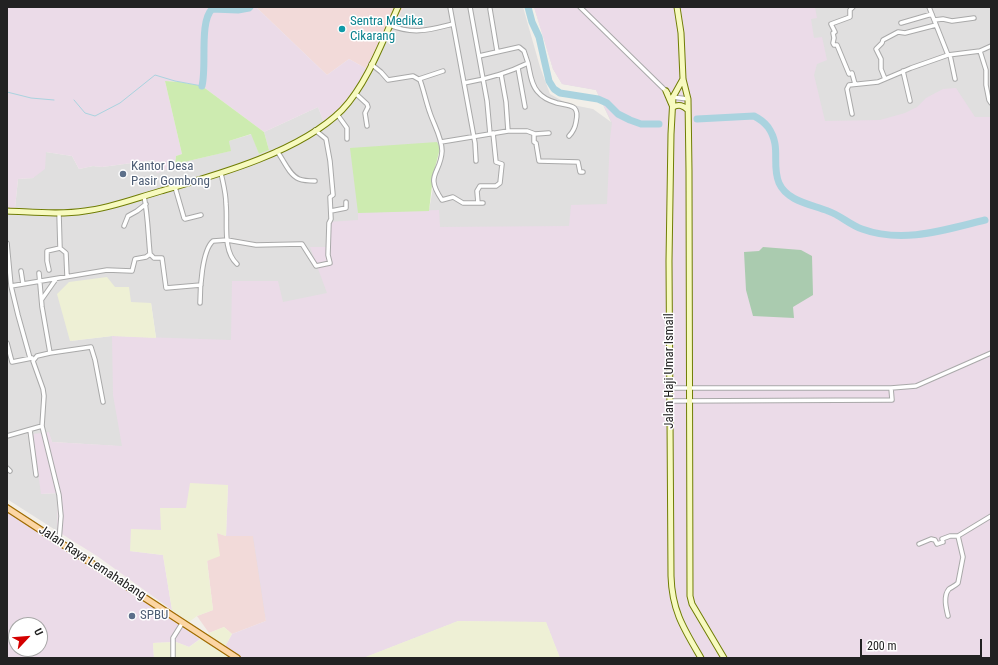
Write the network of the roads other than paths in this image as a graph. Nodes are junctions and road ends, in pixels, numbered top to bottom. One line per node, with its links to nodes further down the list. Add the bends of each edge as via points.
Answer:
1 (398, 7): 14 (main road)
2 (450, 7): 13 (street)
3 (470, 7): 20 (street)
4 (580, 7): 34 (street)
5 (677, 7): 27 (main road, Jalan Haji Umar Ismail)
6 (853, 7): 33 (street, via 850,10 850,17 831,24 835,32 833,43 837,45)
7 (929, 7): 9 (street)
8 (490, 9): 17 (street)
9 (932, 14): 11 (street); 12 (street)
10 (974, 18): 11 (street)
11 (934, 20): 15 (street)
12 (901, 23)
13 (453, 24): 14 (street, via 428,31 407,30); 32 (street)
14 (390, 25): 22 (main road)
15 (936, 25): 19 (street); 28 (street, via 905,33 898,32 883,40 876,49)
16 (991, 46): 18 (street)
17 (497, 51): 20 (street); 21 (street, via 519,47 524,51)
18 (980, 51): 19 (street); 39 (street)
19 (949, 55): 25 (street); 29 (street)
20 (479, 56): 31 (street)
21 (528, 63): 23 (street); 51 (street, via 534,86 539,93 552,102 575,108 576,123)
22 (371, 64): 30 (street, via 387,80 413,76); 35 (main road)
23 (518, 68): 26 (street); 40 (street)
24 (443, 71): 30 (street)
25 (903, 71): 28 (street); 38 (street)
26 (501, 74): 31 (street); 47 (street)
27 (683, 79): 36 (main road, Jalan Haji Umar Ismail); 37 (main road, Jalan Haji Umar Ismail)
28 (885, 79): 33 (street, via 876,83)
29 (955, 79)
30 (419, 80): 54 (street)
31 (483, 80): 32 (street); 48 (street)
32 (464, 83): 52 (street)
33 (855, 84): 44 (street, via 850,84 847,88)
34 (666, 92): 36 (street); 41 (main road)
35 (355, 93): 43 (main road); 45 (street, via 367,104)
36 (673, 97): 37 (street); 41 (main road, Jalan Haji Umar Ismail)
37 (688, 99): 42 (main road, Jalan Haji Umar Ismail)
38 (910, 101)
39 (991, 103)
40 (526, 107)
41 (673, 109): 42 (main road, via 677,105); 92 (main road, Jalan Haji Umar Ismail, via 669,261)
42 (688, 111): 93 (main road, Jalan Haji Umar Ismail)
43 (337, 114): 46 (main road); 53 (street, via 347,128)
44 (852, 114)
45 (367, 126)
46 (315, 130): 55 (main road); 66 (street, via 327,142 333,188 333,195 330,197)
47 (508, 131): 48 (street); 50 (street, via 527,131)
48 (492, 133): 52 (street); 63 (street, via 496,162 502,164 500,183 496,186 480,186 477,191)
49 (549, 133): 50 (street)
50 (534, 134): 57 (street, via 539,160 579,162 580,172)
51 (569, 136)
52 (473, 137): 54 (street); 56 (street)
53 (347, 139)
54 (441, 142): 63 (street, via 442,155 434,179 437,192 442,200 453,197 463,203)
55 (278, 151): 58 (main road); 59 (street, via 295,177)
56 (476, 160)
57 (583, 172)
58 (221, 173): 60 (main road); 71 (street, via 226,194)
59 (315, 181)
60 (175, 187): 61 (main road); 69 (street, via 184,218)
61 (144, 196): 65 (street); 68 (main road, via 94,210)
62 (346, 202): 66 (street, via 346,208)
63 (478, 203): 64 (street)
64 (483, 203)
65 (146, 204): 70 (street, via 128,216); 74 (street)
66 (331, 210): 71 (street, via 328,255 330,263 316,266 302,244 256,245)
67 (7, 211): 68 (main road)
68 (59, 213): 73 (street)
69 (201, 215)
70 (124, 226)
71 (227, 240): 75 (street, via 230,256); 84 (street, via 213,240 208,245)
72 (7, 243): 78 (street)
73 (60, 248): 76 (street, via 47,251); 80 (street, via 66,253)
74 (150, 254): 80 (street, via 135,259 133,270 130,271 107,270); 84 (street, via 154,258 162,258 166,288)
75 (237, 264)
76 (49, 270)
77 (21, 271): 83 (street)
78 (8, 272): 85 (street)
79 (39, 273): 82 (street)
80 (68, 276): 81 (street)
81 (56, 279): 82 (street); 86 (street)
82 (40, 282): 83 (street); 86 (street)
83 (23, 284): 85 (street)
84 (201, 285): 87 (street)
85 (11, 286): 91 (street)
86 (41, 300): 89 (street)
87 (200, 303)
88 (7, 343): 91 (street, via 12,362)
89 (50, 353): 91 (street); 97 (street, via 91,346)
90 (991, 353): 94 (street, via 916,386)
91 (32, 359): 98 (street, via 44,396)
92 (670, 388): 93 (street); 95 (main road, Jalan Haji Umar Ismail)
93 (690, 388): 94 (street); 96 (main road, Jalan Haji Umar Ismail)
94 (891, 388): 96 (street, via 892,400)
95 (670, 401): 96 (street); 111 (main road, Jalan Haji Umar Ismail, via 671,592 681,625)
96 (690, 401): 112 (main road, Jalan Haji Umar Ismail, via 690,596 692,604)
97 (103, 402)
98 (42, 426): 99 (street); 105 (street, via 59,495)
99 (30, 430): 100 (street); 101 (street)
100 (7, 436)
101 (36, 475)
102 (7, 508): 105 (main road, Jalan Raya Lemahabang)
103 (991, 516): 104 (street)
104 (958, 536): 106 (street, via 942,539 943,542 938,544 931,539); 107 (street, via 963,552 963,563 958,583 948,593 945,604)
105 (59, 541): 108 (main road, Jalan Raya Lemahabang)
106 (919, 544)
107 (948, 616)
108 (183, 622): 109 (street, via 173,638); 110 (main road, Jalan Raya Lemahabang)
109 (173, 658)
110 (237, 658)
111 (701, 658)
112 (724, 658)

